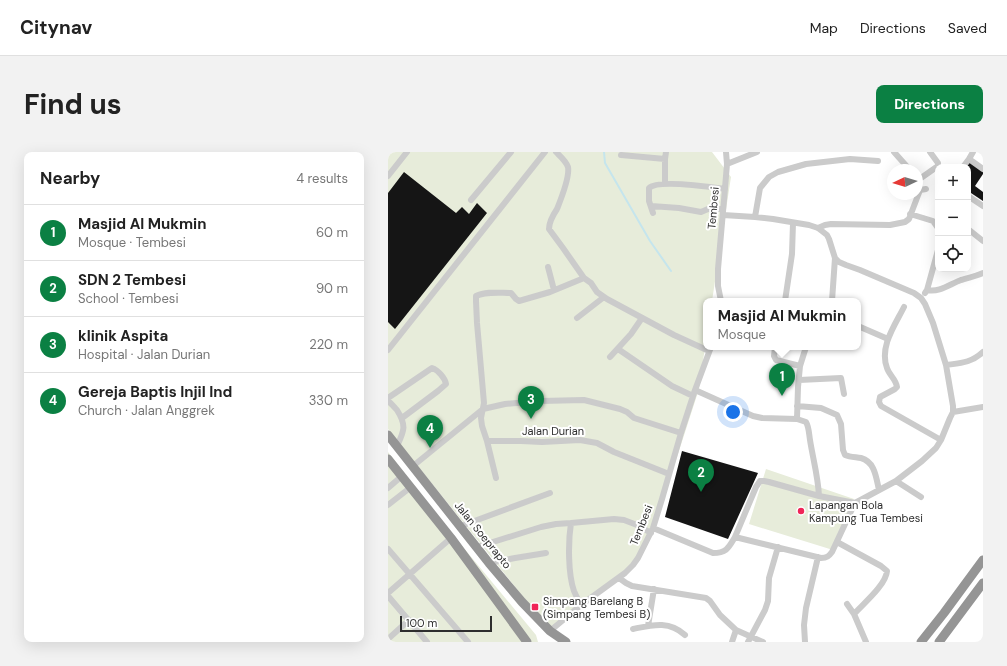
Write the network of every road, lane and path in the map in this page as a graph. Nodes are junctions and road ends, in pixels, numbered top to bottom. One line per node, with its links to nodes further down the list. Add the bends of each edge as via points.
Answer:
1 (406, 152): 19 (street)
2 (511, 152): 25 (street)
3 (545, 152): 55 (street)
4 (556, 152): 41 (street, via 567,165 568,171 561,199 548,229)
5 (666, 152): 13 (street)
6 (726, 152): 15 (street, Tembesi)
7 (757, 152): 15 (street)
8 (894, 152): 16 (street)
9 (930, 152): 20 (street, via 938,166)
10 (974, 152): 12 (street)
11 (621, 154): 13 (street)
12 (969, 158): 17 (street); 18 (street)
13 (665, 159): 21 (street)
14 (878, 161): 31 (street, via 850,160 806,164 778,172 769,177 760,188)
15 (727, 164): 22 (street, Tembesi)
16 (905, 164)
17 (965, 164)
18 (983, 169)
19 (388, 176)
20 (923, 177)
21 (665, 184): 22 (street); 26 (street, via 649,187)
22 (725, 189): 29 (street, Tembesi)
23 (926, 189): 30 (street, via 920,190)
24 (971, 198): 27 (street)
25 (471, 200)
26 (650, 206): 28 (street); 29 (street)
27 (983, 206)
28 (653, 212)
29 (723, 212): 31 (street); 45 (street, Tembesi, via 718,269)
30 (910, 214): 33 (street); 34 (street, via 909,219 898,224 831,224)
31 (755, 217): 32 (street)
32 (793, 223): 34 (street); 46 (street, via 792,254)
33 (935, 224)
34 (818, 228): 37 (street, via 827,235)
35 (971, 231): 36 (street)
36 (983, 241)
37 (835, 258): 47 (street); 48 (street)
38 (935, 261): 43 (street)
39 (548, 268): 42 (street)
40 (983, 273): 43 (street, via 942,288)
41 (584, 278): 42 (street); 44 (street)
42 (554, 290): 74 (street, via 519,301 511,293 476,296)
43 (927, 290): 48 (street)
44 (604, 297): 50 (street); 51 (street)
45 (720, 298)
46 (785, 298)
47 (832, 298)
48 (921, 298): 64 (street, via 933,324)
49 (904, 307): 54 (street)
50 (577, 318)
51 (642, 318): 56 (street); 57 (street)
52 (861, 327): 54 (street)
53 (388, 338): 55 (street)
54 (888, 339): 80 (street, via 885,362 897,387 880,397 879,404)
55 (393, 344): 58 (street)
56 (703, 346)
57 (618, 349): 63 (street); 69 (street, via 672,386)
58 (388, 350)
59 (710, 350): 67 (street, Tembesi)
60 (775, 350): 65 (street, via 776,360)
61 (805, 350): 65 (street)
62 (983, 352): 64 (street, via 970,361)
63 (610, 357)
64 (946, 365): 75 (street)
65 (800, 366): 66 (street)
66 (799, 380): 68 (street, via 841,378); 72 (street)
67 (695, 390): 69 (street, Tembesi); 77 (street, via 754,416)
68 (844, 394)
69 (693, 396): 78 (street, Tembesi)
70 (388, 398): 76 (street, via 432,368 445,380 446,384)
71 (388, 401): 76 (street)
72 (797, 406): 77 (street); 91 (street, via 822,408 837,415 842,424 845,455 870,463)
73 (983, 407): 75 (street)
74 (483, 410): 78 (street, via 505,404 584,400 620,409 634,418); 81 (street, via 481,418); 84 (street)
75 (953, 412): 80 (street)
76 (402, 418): 82 (street, via 403,430)
77 (797, 420): 93 (street, via 808,425)
78 (681, 433): 85 (street, Tembesi)
79 (388, 435): 82 (highway, Jalan Soeprapto)
80 (941, 440): 88 (street, via 922,461)
81 (487, 442): 85 (street, Jalan Durian, via 580,440 598,443); 87 (street)
82 (397, 446): 84 (highway, Jalan Soeprapto)
83 (388, 458): 86 (highway)
84 (413, 466): 98 (highway, Jalan Soeprapto)
85 (669, 474): 99 (street, Tembesi)
86 (402, 476): 89 (highway); 90 (street)
87 (496, 478)
88 (896, 480): 91 (street); 94 (street)
89 (410, 486): 96 (street); 101 (highway)
90 (388, 488)
91 (879, 490): 95 (street)
92 (550, 493): 98 (street)
93 (819, 496): 95 (street); 100 (street, via 760,481)
94 (921, 496)
95 (855, 503): 102 (street)
96 (388, 505)
97 (571, 523): 99 (street, via 614,519); 103 (street, via 541,527); 116 (street, via 571,575 574,591)
98 (461, 526): 103 (highway, Jalan Soeprapto)
99 (652, 530): 100 (street, via 713,553 725,551); 111 (street, Tembesi, via 638,558)
100 (736, 536): 104 (street)
101 (451, 538): 110 (street); 126 (highway)
102 (837, 542): 107 (street, via 828,557); 117 (street, via 881,566 887,572 882,583)
103 (477, 547): 109 (highway, Jalan Soeprapto)
104 (778, 547): 107 (street); 125 (street, via 769,578 768,601)
105 (388, 549): 110 (street)
106 (546, 553): 109 (street)
107 (818, 557): 132 (street, via 806,608)
108 (983, 560): 134 (highway)
109 (489, 563): 121 (highway, Jalan Soeprapto)
110 (410, 574): 114 (street); 128 (street)
111 (619, 578): 113 (street, via 632,586); 116 (street, Tembesi)
112 (983, 583): 135 (highway)
113 (654, 589): 119 (street); 122 (street, via 706,598)
114 (388, 594): 118 (street)
115 (847, 604): 117 (street)
116 (582, 605): 121 (street, Tembesi)
117 (854, 614): 133 (street)
118 (409, 620): 124 (street); 127 (street)
119 (648, 626): 120 (street); 123 (street, via 663,624 680,630)
120 (633, 629)
121 (550, 630): 129 (highway, Jalan Soeprapto)
122 (736, 630): 125 (street); 130 (street)
123 (685, 635)
124 (388, 638)
125 (749, 639): 131 (street)
126 (523, 640)
127 (427, 642)
128 (468, 642)
129 (566, 642)
130 (732, 642)
131 (762, 642)
132 (805, 642)
133 (866, 642)
134 (921, 642)
135 (939, 642)

